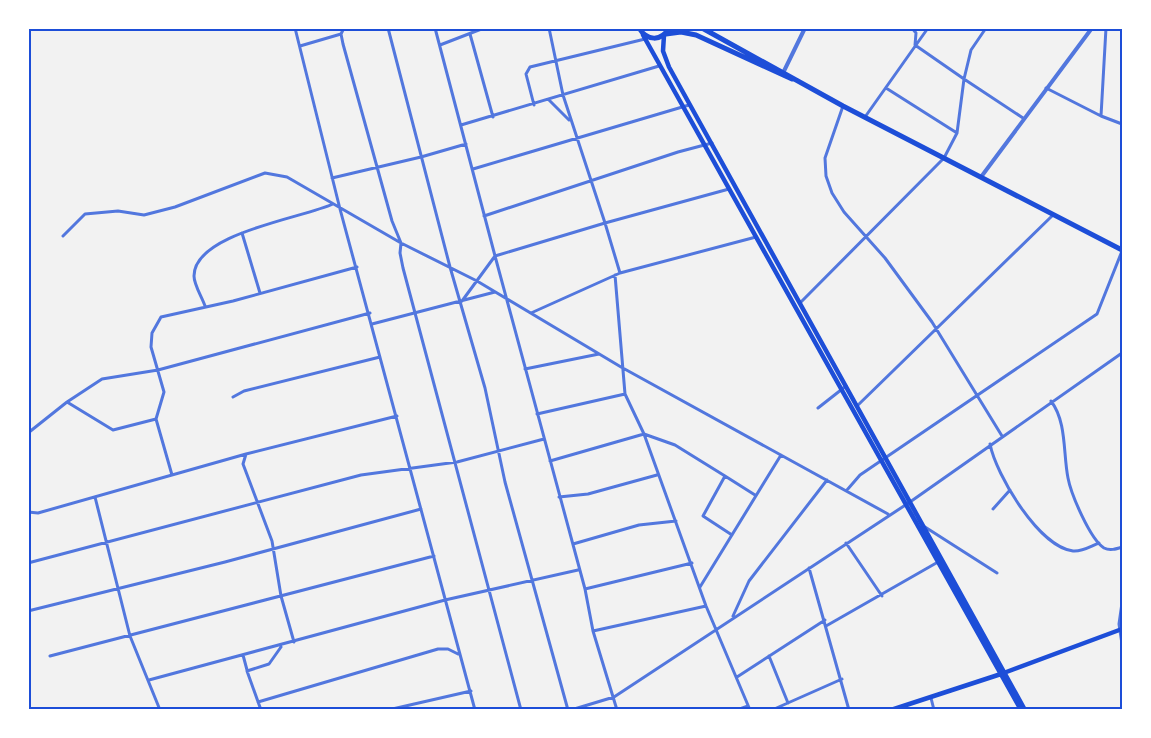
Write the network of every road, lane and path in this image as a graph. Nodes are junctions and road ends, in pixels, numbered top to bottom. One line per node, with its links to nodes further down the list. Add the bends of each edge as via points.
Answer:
1 (295, 28): 21 (street)
2 (344, 28): 16 (street)
3 (387, 28): 45 (street)
4 (435, 28): 19 (street)
5 (484, 28): 17 (street)
6 (549, 28): 22 (street)
7 (702, 28): 24 (highway)
8 (805, 28): 24 (street)
9 (912, 28): 20 (street, via 916,33)
10 (928, 28): 20 (street)
11 (986, 28): 25 (street, via 971,50)
12 (1092, 28): 28 (street)
13 (1106, 28): 34 (street)
14 (640, 30): 15 (highway, via 651,39); 18 (main road)
15 (666, 32): 26 (highway, via 696,34); 32 (main road, via 664,56)
16 (341, 34): 21 (street); 47 (street)
17 (470, 34): 19 (street); 35 (street)
18 (646, 39): 22 (street); 23 (main road)
19 (440, 45): 40 (street)
20 (915, 45): 25 (street); 27 (street)
21 (300, 46): 49 (street)
22 (556, 60): 29 (street); 31 (street, via 527,70)
23 (660, 66): 29 (street); 32 (main road)
24 (784, 71): 26 (highway)
25 (964, 79): 37 (street); 41 (street)
26 (801, 82): 33 (highway)
27 (886, 88): 36 (street); 41 (street)
28 (1046, 88): 34 (street); 37 (street)
29 (563, 95): 30 (street); 38 (street)
30 (549, 100): 31 (street); 38 (street)
31 (534, 105): 35 (street)
32 (686, 105): 42 (street); 44 (main road)
33 (843, 106): 36 (highway); 61 (street, via 825,153 826,176 836,200)
34 (1101, 116): 39 (street)
35 (493, 117): 40 (street)
36 (865, 117): 46 (highway)
37 (1023, 118): 50 (street)
38 (571, 121): 42 (street)
39 (1122, 124)
40 (461, 125): 43 (street)
41 (957, 133): 46 (street)
42 (577, 138): 48 (street); 51 (street)
43 (466, 144): 45 (street); 48 (street)
44 (709, 144): 51 (street); 52 (main road)
45 (421, 157): 47 (street); 66 (street)
46 (944, 158): 50 (highway); 61 (street)
47 (379, 166): 49 (street); 62 (street)
48 (473, 170): 56 (street)
49 (332, 178): 54 (street)
50 (981, 178): 55 (highway)
51 (591, 181): 56 (street); 57 (street)
52 (733, 188): 57 (street); 60 (main road)
53 (333, 204): 54 (street); 58 (street); 59 (street, via 287,177 265,173 144,215 118,211 85,214)
54 (340, 209): 62 (street); 65 (street)
55 (1053, 215): 63 (highway); 80 (street)
56 (484, 216): 64 (street)
57 (605, 223): 64 (street); 67 (street)
58 (242, 233): 71 (street); 75 (street, via 216,245 197,266 194,279)
59 (63, 236)
60 (760, 236): 67 (street); 74 (main road); 87 (main road)
61 (867, 236): 74 (street); 80 (street)
62 (401, 243): 66 (street); 77 (street, via 400,253)
63 (1122, 250): 90 (street, via 1099,312)
64 (495, 256): 69 (street); 72 (street)
65 (357, 267): 71 (street); 76 (street)
66 (450, 267): 69 (street); 73 (street)
67 (620, 273): 68 (street)
68 (615, 275): 78 (street); 84 (street)
69 (477, 281): 70 (street); 73 (street)
70 (495, 292): 72 (street); 73 (street)
71 (260, 293): 75 (street)
72 (509, 300): 78 (street); 85 (street)
73 (461, 303): 77 (street); 103 (street)
74 (800, 303): 87 (main road)
75 (206, 306): 86 (street, via 167,314 158,320 151,347)
76 (370, 313): 79 (street); 86 (street)
77 (417, 313): 79 (street); 109 (street)
78 (531, 313): 82 (street)
79 (372, 324): 83 (street)
80 (936, 328): 90 (street); 93 (street)
81 (1122, 353): 91 (street)
82 (600, 354): 84 (street); 85 (street)
83 (380, 357): 89 (street); 96 (street)
84 (621, 367): 88 (street); 105 (street)
85 (525, 369): 95 (street)
86 (158, 370): 92 (street, via 102,379); 97 (street, via 164,392)
87 (844, 388): 93 (main road); 94 (street); 107 (main road)
88 (625, 394): 95 (street); 99 (street)
89 (233, 397)
90 (977, 397): 100 (street); 107 (street)
91 (1051, 401): 100 (street); 132 (street, via 1064,441 1071,488)
92 (67, 402): 97 (street, via 113,430); 98 (street)
93 (857, 406): 107 (main road)
94 (818, 408)
95 (537, 414): 101 (street)
96 (397, 416): 104 (street); 111 (street)
97 (156, 419): 112 (street)
98 (28, 434)
99 (644, 434): 108 (street); 113 (street); 114 (street, via 675,445)
100 (1002, 436): 102 (street)
101 (544, 439): 103 (street); 108 (street)
102 (990, 444): 117 (street); 121 (street)
103 (499, 452): 109 (street); 143 (street)
104 (246, 454): 106 (street); 110 (street)
105 (781, 455): 115 (street); 118 (street)
106 (235, 459): 110 (street); 112 (street)
107 (884, 460): 116 (street, via 860,475); 121 (main road)
108 (550, 461): 120 (street)
109 (457, 462): 111 (street); 147 (street)
110 (243, 464): 122 (street)
111 (410, 469): 122 (street, via 361,475); 123 (street)
112 (172, 475): 119 (street)
113 (657, 475): 120 (street, via 588,494); 127 (street)
114 (725, 476): 118 (street); 129 (street, via 703,516)
115 (826, 480): 116 (street); 154 (street, via 749,581)
116 (847, 490): 126 (street)
117 (1010, 490): 124 (street); 132 (street, via 1042,535 1052,542 1075,551)
118 (755, 495): 129 (street)
119 (95, 497): 125 (street, via 38,513); 130 (street)
120 (559, 497): 133 (street)
121 (908, 503): 126 (street); 128 (main road); 137 (main road)
122 (258, 504): 130 (street); 135 (street)
123 (420, 509): 135 (street); 136 (street)
124 (993, 509)
125 (28, 512)
126 (888, 514): 131 (street)
127 (677, 521): 133 (street, via 639,525); 139 (street)
128 (921, 524): 142 (street); 169 (main road)
129 (732, 535): 144 (street)
130 (108, 542): 138 (street); 145 (street)
131 (846, 543): 140 (street); 149 (street)
132 (1099, 543): 134 (street, via 1106,549)
133 (573, 544): 141 (street)
134 (1122, 547)
135 (273, 548): 145 (street); 148 (street)
136 (434, 556): 148 (street); 150 (street)
137 (938, 562): 149 (street); 169 (main road)
138 (28, 563)
139 (692, 563): 144 (street); 146 (street)
140 (810, 568): 154 (street); 155 (street)
141 (578, 570): 143 (street); 146 (street)
142 (997, 573)
143 (532, 581): 147 (street); 184 (street)
144 (700, 587): 152 (street)
145 (120, 588): 153 (street); 160 (street)
146 (585, 589): 159 (street)
147 (488, 591): 150 (street); 183 (street)
148 (281, 596): 160 (street); 161 (street)
149 (882, 596): 156 (street)
150 (445, 600): 161 (street); 165 (street)
151 (1122, 603): 158 (street)
152 (706, 606): 157 (street); 159 (street)
153 (28, 610)
154 (732, 617): 157 (street)
155 (825, 620): 156 (street); 167 (street)
156 (826, 626): 171 (street)
157 (716, 628): 170 (street); 175 (street)
158 (1121, 630): 162 (street); 169 (main road)
159 (593, 631): 175 (street)
160 (130, 636): 166 (street); 172 (street)
161 (294, 643): 163 (street)
162 (1122, 644)
163 (281, 646): 164 (street); 168 (street, via 269,664)
164 (243, 655): 168 (street); 172 (street)
165 (460, 655): 173 (street); 176 (street, via 438,649)
166 (50, 656)
167 (769, 656): 170 (street); 177 (street)
168 (247, 671): 176 (street)
169 (1003, 674): 174 (main road); 191 (main road)
170 (736, 677): 178 (street)
171 (842, 679): 177 (street); 188 (street)
172 (149, 680): 179 (street)
173 (471, 691): 181 (street); 182 (street)
174 (931, 696): 189 (main road); 190 (street)
175 (614, 697): 184 (street); 185 (street)
176 (258, 702): 180 (street)
177 (788, 703): 187 (street)
178 (749, 708): 186 (street)
179 (160, 710)
180 (261, 710)
181 (388, 710)
182 (476, 710)
183 (520, 710)
184 (569, 710)
185 (617, 710)
186 (737, 710)
187 (772, 710)
188 (849, 710)
189 (891, 710)
190 (934, 710)
191 (1023, 710)

